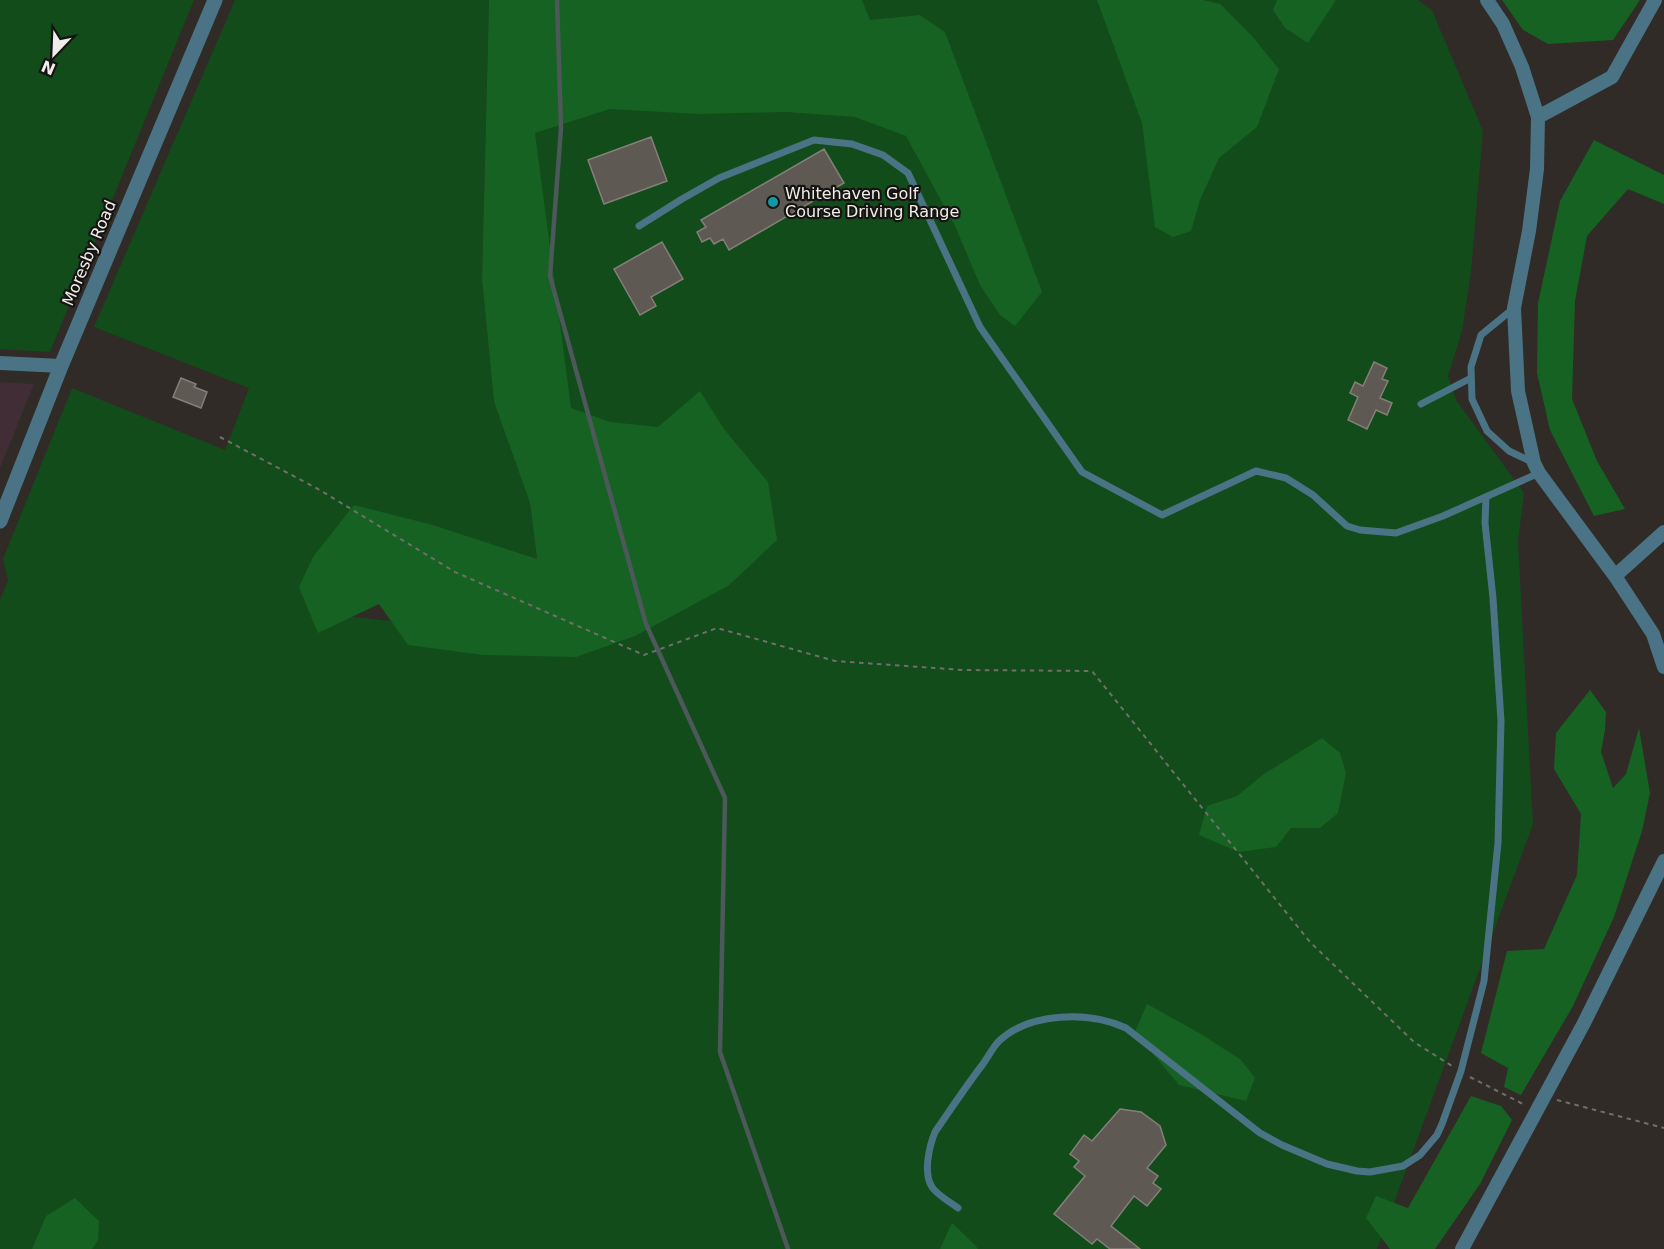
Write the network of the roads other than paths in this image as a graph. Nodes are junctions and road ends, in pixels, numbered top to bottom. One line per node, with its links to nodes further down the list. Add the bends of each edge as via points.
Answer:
1 (215, 0): 8 (street, Moresby Road)
2 (1487, 0): 4 (street, via 1503,24 1522,67)
3 (1654, 0): 4 (street, via 1612,77)
4 (1538, 117): 6 (street, via 1529,231)
5 (639, 226): 12 (lane, via 719,178 814,140 852,144 883,155 908,173 980,327 1082,472 1162,514 1256,471 1286,478 1313,495 1347,526 1396,533)
6 (1514, 308): 9 (lane, via 1481,335); 11 (street, via 1518,391)
7 (0, 363): 8 (street)
8 (61, 366): 13 (street, Moresby Road)
9 (1471, 378): 10 (lane); 11 (lane, via 1472,399 1487,431)
10 (1421, 404)
11 (1537, 468): 12 (lane); 15 (street)
12 (1486, 497): 18 (lane, via 1502,722 1498,843 1484,981 1461,1071 1437,1135 1420,1155 1403,1166 1370,1172 1327,1164 1260,1133 1126,1028 1094,1017 1072,1016 1017,1029 999,1041 935,1132 927,1176 933,1189)
13 (0, 521)
14 (1664, 532): 15 (street)
15 (1615, 576): 16 (street, via 1653,634)
16 (1664, 667)
17 (1664, 861): 19 (street, via 1584,1023)
18 (958, 1208)
19 (1462, 1249)

